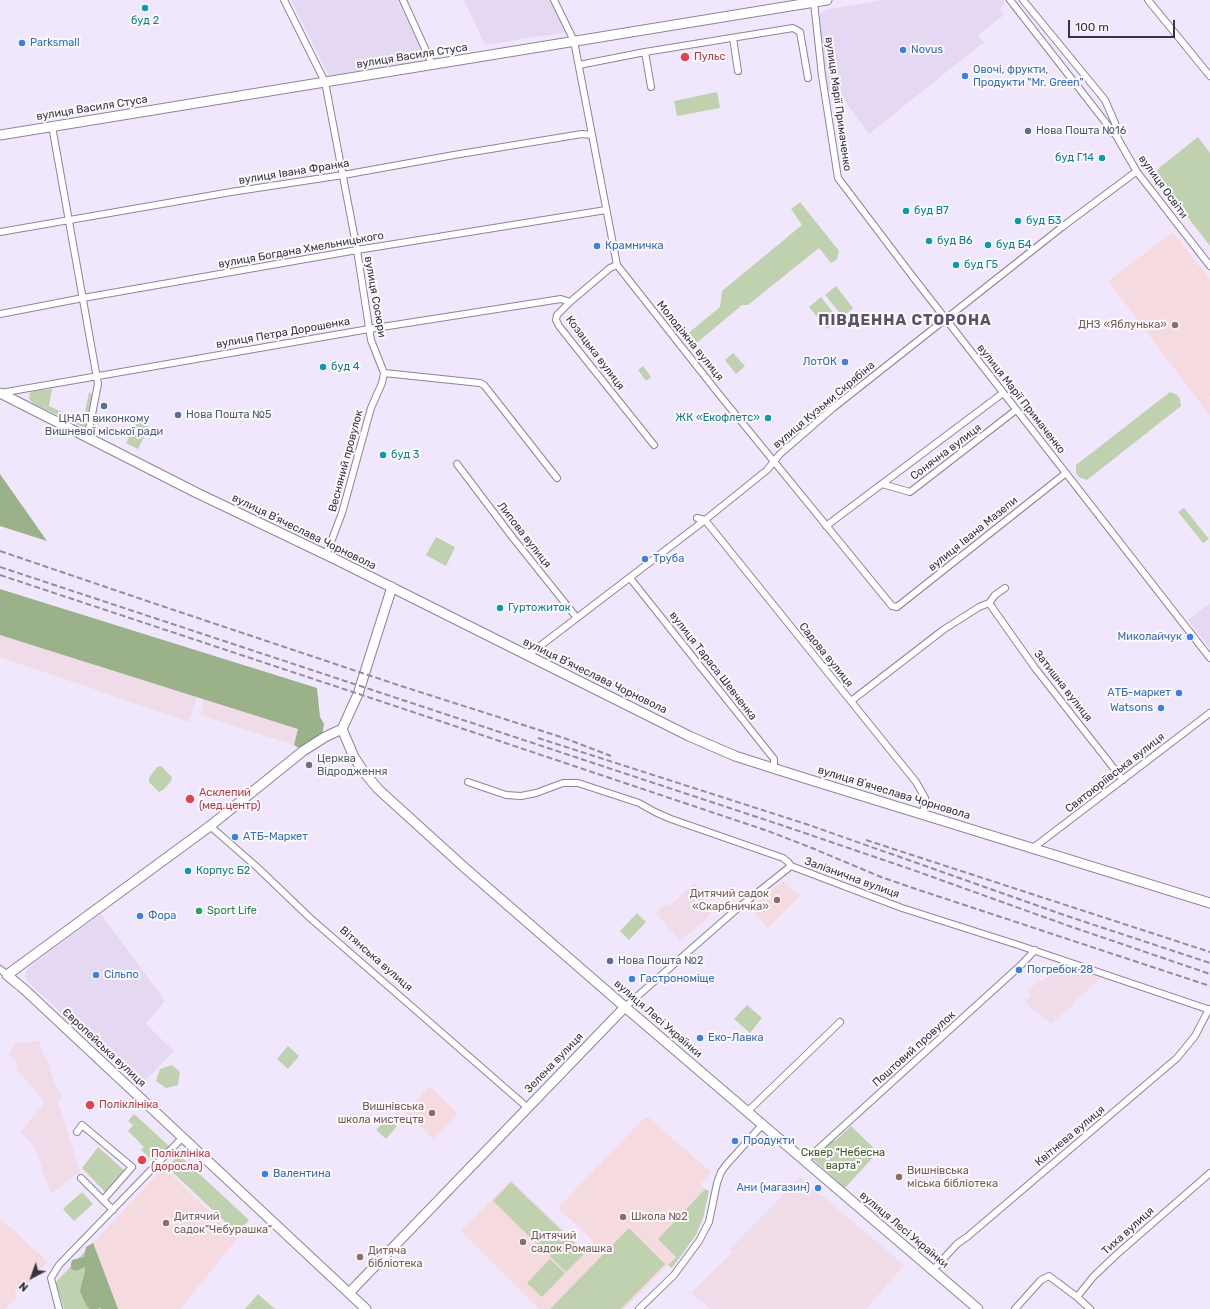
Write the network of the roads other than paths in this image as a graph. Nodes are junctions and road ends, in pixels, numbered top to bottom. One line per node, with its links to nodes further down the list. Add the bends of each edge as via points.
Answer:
1 (284, 0): 17 (street, вулиця Сосюри)
2 (403, 0): 12 (street)
3 (554, 0): 10 (street, Молодіжна вулиця)
4 (828, 0): 8 (street, вулиця Василя Стуса)
5 (1010, 0): 22 (street)
6 (1023, 0): 22 (street, вулиця Освіти, via 1104,100 1115,123)
7 (1148, 0): 15 (street)
8 (814, 2): 10 (street, вулиця Василя Стуса); 34 (street, вулиця Марії Примаченко, via 822,76 838,178)
9 (733, 38): 11 (street); 14 (street); 16 (street, via 793,28 800,32)
10 (574, 41): 12 (street, вулиця Василя Стуса); 13 (street, Молодіжна вулиця)
11 (645, 52): 13 (street); 18 (street)
12 (432, 64): 17 (street, вулиця Василя Стуса)
13 (579, 65): 21 (street, Молодіжна вулиця)
14 (738, 71)
15 (1210, 76)
16 (808, 78)
17 (325, 82): 19 (street, вулиця Василя Стуса); 24 (street, вулиця Сосюри)
18 (651, 87)
19 (52, 126): 20 (street, вулиця Василя Стуса); 26 (street)
20 (0, 135)
21 (592, 135): 24 (street, вулиця Івана Франка, via 582,134); 25 (street, Молодіжна вулиця)
22 (1118, 139): 23 (street, вулиця Освіти)
23 (1137, 172): 30 (street, вулиця Освіти); 34 (street, вулиця Кузьми Скрябіна)
24 (343, 175): 26 (street, вулиця Івана Франка); 28 (street, вулиця Сосюри)
25 (606, 210): 28 (street, вулиця Богдана Хмельницького); 29 (street, Молодіжна вулиця)
26 (69, 220): 27 (street, вулиця Івана Франка); 31 (street)
27 (0, 232)
28 (357, 250): 31 (street, вулиця Богдана Хмельницького); 35 (street, вулиця Сосюри)
29 (617, 265): 32 (street, Козацька вулиця); 43 (street, Молодіжна вулиця)
30 (1210, 266)
31 (83, 298): 33 (street, вулиця Богдана Хмельницького); 37 (street)
32 (570, 302): 35 (street, вулиця Петра Дорошенка, via 561,299); 42 (street, Козацька вулиця, via 557,315 559,326)
33 (0, 314)
34 (946, 319): 39 (street, вулиця Марії Примаченко); 43 (street, вулиця Кузьми Скрябіна, via 833,408)
35 (369, 329): 36 (street, вулиця Сосюри); 37 (street, вулиця Петра Дорошенка)
36 (384, 373): 46 (street, via 484,385); 51 (street, Весняний провулок, via 371,408 342,514)
37 (97, 376): 38 (street, вулиця Петра Дорошенка); 41 (street, via 98,384)
38 (0, 393): 41 (street, вулиця Вʼячеслава Чорновола)
39 (1003, 393): 40 (street, вулиця Марії Примаченко); 47 (street, Сонячна вулиця)
40 (1016, 410): 45 (street, вулиця Марії Примаченко); 47 (street, Сонячна вулиця, via 910,492)
41 (86, 436): 51 (street, вулиця Вʼячеслава Чорновола)
42 (654, 445)
43 (773, 462): 49 (street, вулиця Кузьми Скрябіна, via 767,470); 50 (street, Молодіжна вулиця)
44 (457, 464): 57 (street, Липова вулиця)
45 (1066, 473): 56 (street, вулиця Івана Мазепи, via 897,608); 59 (street, вулиця Марії Примаченко)
46 (557, 478)
47 (882, 484): 50 (street, Сонячна вулиця)
48 (696, 518): 49 (street)
49 (705, 520): 52 (street, вулиця Кузьми Скрябіна); 60 (street, Садова вулиця)
50 (826, 526): 56 (street, Молодіжна вулиця)
51 (326, 555): 53 (street, вулиця Вʼячеслава Чорновола)
52 (630, 578): 57 (street, вулиця Кузьми Скрябіна); 63 (street, вулиця Тараса Шевченка, via 774,759)
53 (392, 587): 58 (street, вулиця Вʼячеслава Чорновола); 62 (street, via 355,701)
54 (1005, 588): 55 (street)
55 (988, 603): 60 (street, via 943,630); 64 (street, Затишна вулиця, via 1035,668)
56 (892, 606)
57 (577, 618): 58 (street, вулиця Кузьми Скрябіна)
58 (527, 656): 63 (street, вулиця Вʼячеслава Чорновола, via 688,736)
59 (1210, 658)
60 (851, 701): 66 (street, Садова вулиця, via 916,782 925,798)
61 (1210, 713): 64 (street, Святоюріївська вулиця)
62 (342, 730): 67 (street, via 303,751); 73 (street, вулиця Лесі Українки, via 354,757 378,789 479,881)
63 (774, 769): 66 (street, вулиця Вʼячеслава Чорновола)
64 (1123, 780): 68 (street, Святоюріївська вулиця)
65 (468, 782): 69 (street, Залізнична вулиця, via 506,795 521,796 563,783 578,783 639,803 671,819 783,858)
66 (923, 814): 68 (street, вулиця Вʼячеслава Чорновола)
67 (210, 826): 72 (street); 76 (street, Вітянська вулиця, via 309,918)
68 (1033, 848): 70 (street, вулиця Вʼячеслава Чорновола)
69 (791, 866): 71 (street, Залізнична вулиця, via 902,908); 73 (street, Зелена вулиця, via 732,913)
70 (1210, 903)
71 (1035, 950): 74 (street, Залізнична вулиця); 81 (street, Поштовий провулок, via 1022,965)
72 (4, 972): 80 (street, Європейська вулиця)
73 (625, 1007): 76 (street, Зелена вулиця); 77 (street, вулиця Лесі Українки)
74 (1209, 1010): 86 (street, Квітнева вулиця, via 1195,1036 1177,1058 957,1244)
75 (840, 1022): 77 (street)
76 (528, 1108): 87 (street, Зелена вулиця)
77 (747, 1112): 78 (street, вулиця Лесі Українки)
78 (762, 1124): 81 (street, вулиця Лесі Українки); 91 (street, via 722,1172 708,1222 699,1241 674,1275)
79 (77, 1132): 84 (street, via 82,1125 132,1167)
80 (182, 1138): 85 (street); 87 (street, Європейська вулиця)
81 (805, 1161): 86 (street, вулиця Лесі Українки)
82 (1210, 1173): 88 (street, Тиха вулиця, via 1116,1255)
83 (81, 1178): 84 (street)
84 (103, 1200): 85 (street)
85 (113, 1210): 89 (street, via 60,1265 51,1278)
86 (933, 1270): 92 (street, вулиця Лесі Українки)
87 (349, 1293): 90 (street, Європейська вулиця)
88 (1077, 1297): 93 (street, via 1049,1276 1041,1280); 94 (street)
89 (59, 1309)
90 (366, 1309)
91 (640, 1309)
92 (978, 1309)
93 (1015, 1309)
94 (1090, 1309)

